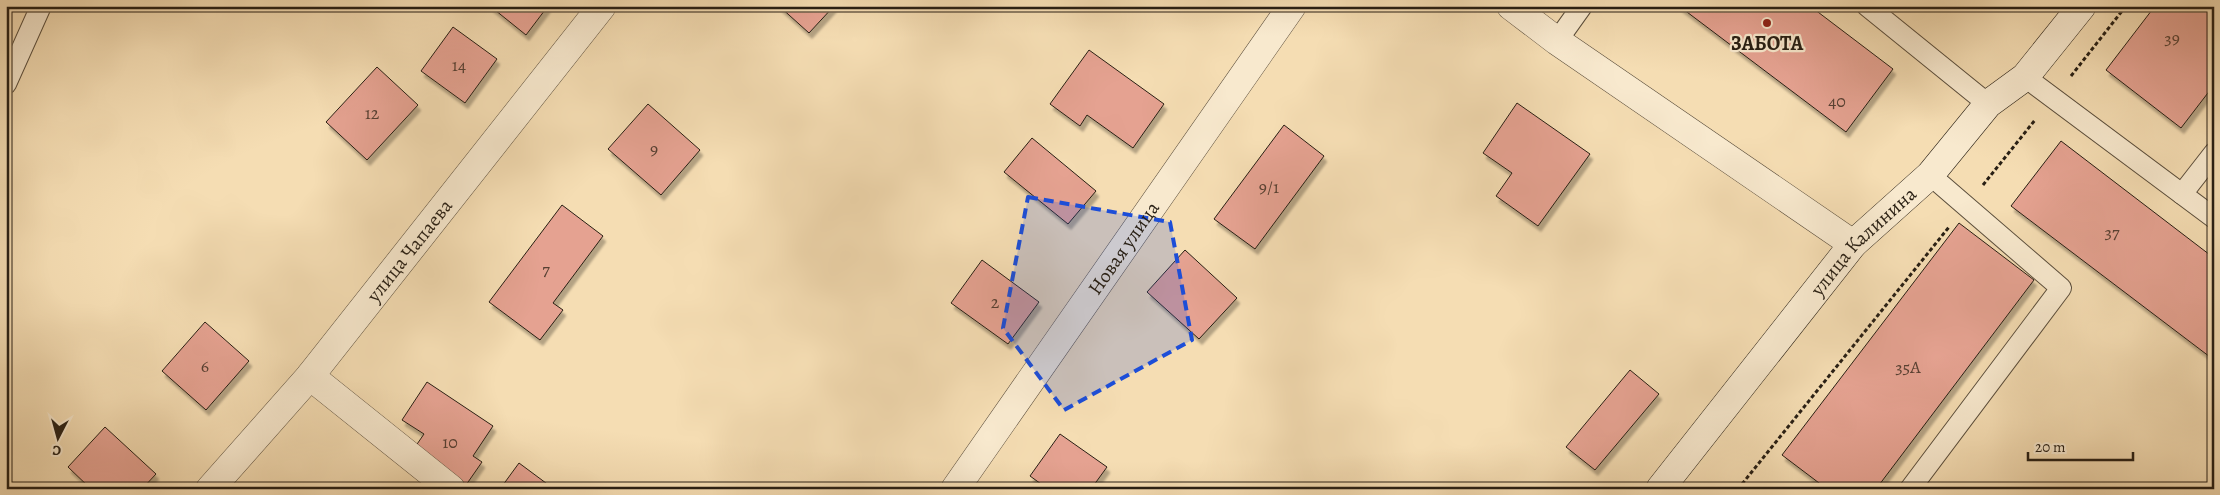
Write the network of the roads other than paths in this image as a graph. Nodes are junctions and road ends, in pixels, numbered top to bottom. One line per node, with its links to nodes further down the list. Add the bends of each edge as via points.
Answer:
1 (41, 6): 10 (lane)
2 (602, 6): 17 (street, улица Чапаева)
3 (1292, 6): 20 (street, Новая улица)
4 (1511, 6): 8 (street)
5 (1582, 6): 8 (lane)
6 (1867, 6): 11 (lane)
7 (2082, 6): 9 (street, улица Калинина)
8 (1556, 41): 16 (street)
9 (2025, 77): 11 (street, улица Калинина); 14 (lane)
10 (6, 84)
11 (1988, 104): 13 (street, улица Калинина)
12 (2214, 153): 14 (lane)
13 (1930, 175): 16 (street, улица Калинина); 22 (lane, via 2061,288)
14 (2182, 194): 15 (lane)
15 (2214, 218)
16 (1853, 244): 21 (street, улица Калинина)
17 (310, 376): 18 (street, улица Чапаева); 19 (street)
18 (210, 489)
19 (451, 489)
20 (955, 489)
21 (1660, 489)
22 (1910, 489)

